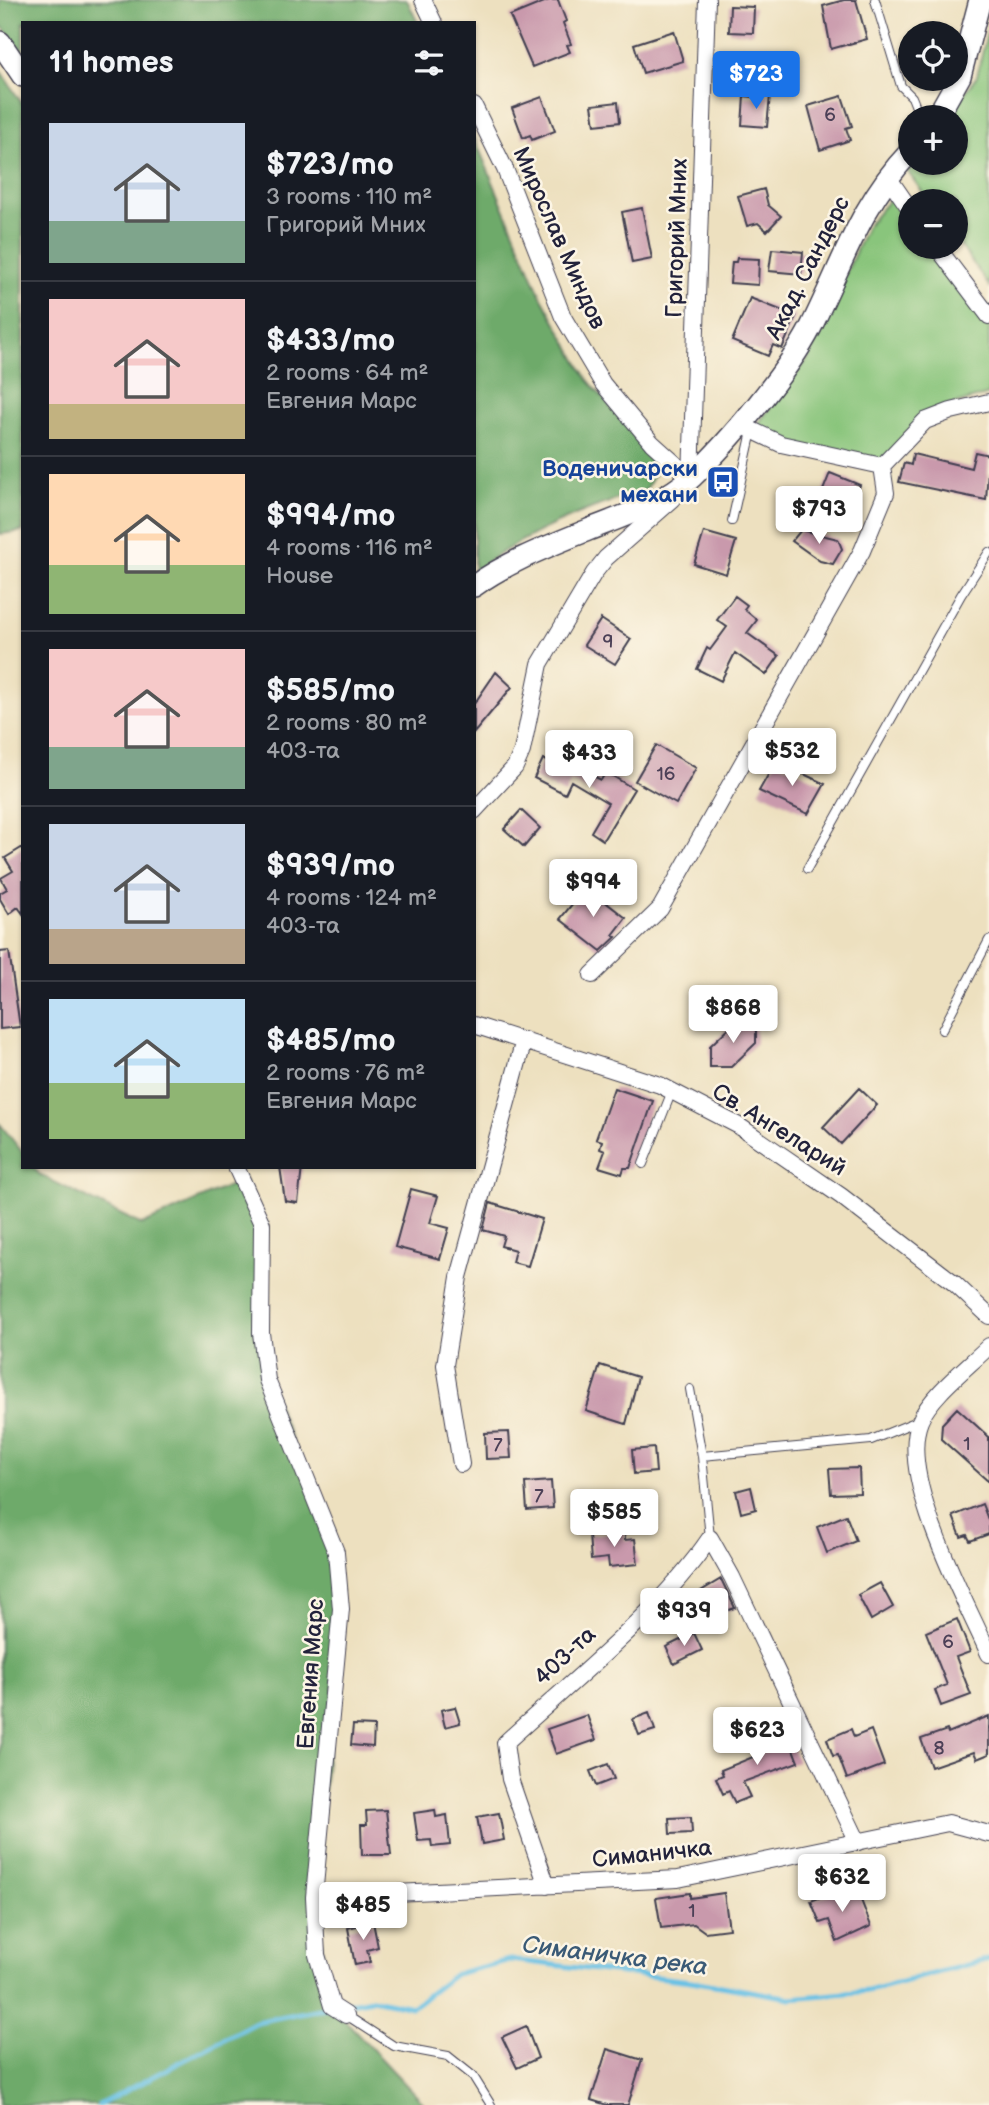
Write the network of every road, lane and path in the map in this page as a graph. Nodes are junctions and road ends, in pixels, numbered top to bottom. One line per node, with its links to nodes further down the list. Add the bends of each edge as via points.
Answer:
1 (423, 0): 5 (street)
2 (707, 0): 19 (street, Григорий Мних)
3 (875, 0): 8 (lane, via 901,86)
4 (980, 0): 9 (street, via 960,76)
5 (433, 21)
6 (0, 42): 7 (street)
7 (21, 73)
8 (915, 105)
9 (943, 105)
10 (476, 110): 19 (street, Мирослав Миндов, via 505,169 564,317 603,384 652,443)
11 (898, 166): 12 (street, Акад. Сандерс)
12 (888, 177): 13 (street); 17 (street, Акад. Сандерс, via 846,246 801,345)
13 (898, 192)
14 (946, 259): 15 (street)
15 (989, 316)
16 (989, 402): 18 (street, via 925,421)
17 (745, 428): 18 (street, via 781,444); 19 (street, Акад. Сандерс); 20 (lane)
18 (882, 466): 26 (street, via 886,494 862,551 660,909)
19 (691, 478): 22 (street, Акад. Сандерс, via 634,512 510,562); 23 (street, via 594,573 540,664 515,767)
20 (732, 521)
21 (989, 552): 24 (lane)
22 (476, 585)
23 (476, 809)
24 (807, 869)
25 (989, 940): 28 (lane)
26 (592, 975)
27 (476, 1025): 29 (street, Св. Ангеларий)
28 (942, 1030)
29 (524, 1040): 30 (street, Св. Ангеларий); 38 (street, via 459,1277 445,1365)
30 (672, 1091): 31 (lane); 33 (street, Св. Ангеларий, via 739,1126 841,1196 954,1283)
31 (643, 1164)
32 (237, 1169): 44 (street, Евгения Марс, via 262,1224 261,1333 267,1380 337,1552 341,1609)
33 (989, 1316)
34 (989, 1346): 36 (street, via 930,1404)
35 (690, 1389): 37 (lane)
36 (920, 1420): 37 (lane, via 871,1440); 40 (street, via 914,1441 921,1493)
37 (702, 1456): 39 (lane)
38 (461, 1464)
39 (710, 1538): 42 (street); 43 (street, 403-та, via 636,1621 505,1743 510,1779)
40 (989, 1654)
41 (989, 1834): 42 (street, Симаничка, via 948,1823)
42 (858, 1842): 43 (street, Симаничка, via 678,1879)
43 (547, 1886): 44 (street, Симаничка)
44 (314, 1896): 45 (street, Евгения Марс, via 317,1955)
45 (339, 2010): 46 (lane, Евгения Марс, via 394,2046 448,2056 473,2076)
46 (491, 2105)

